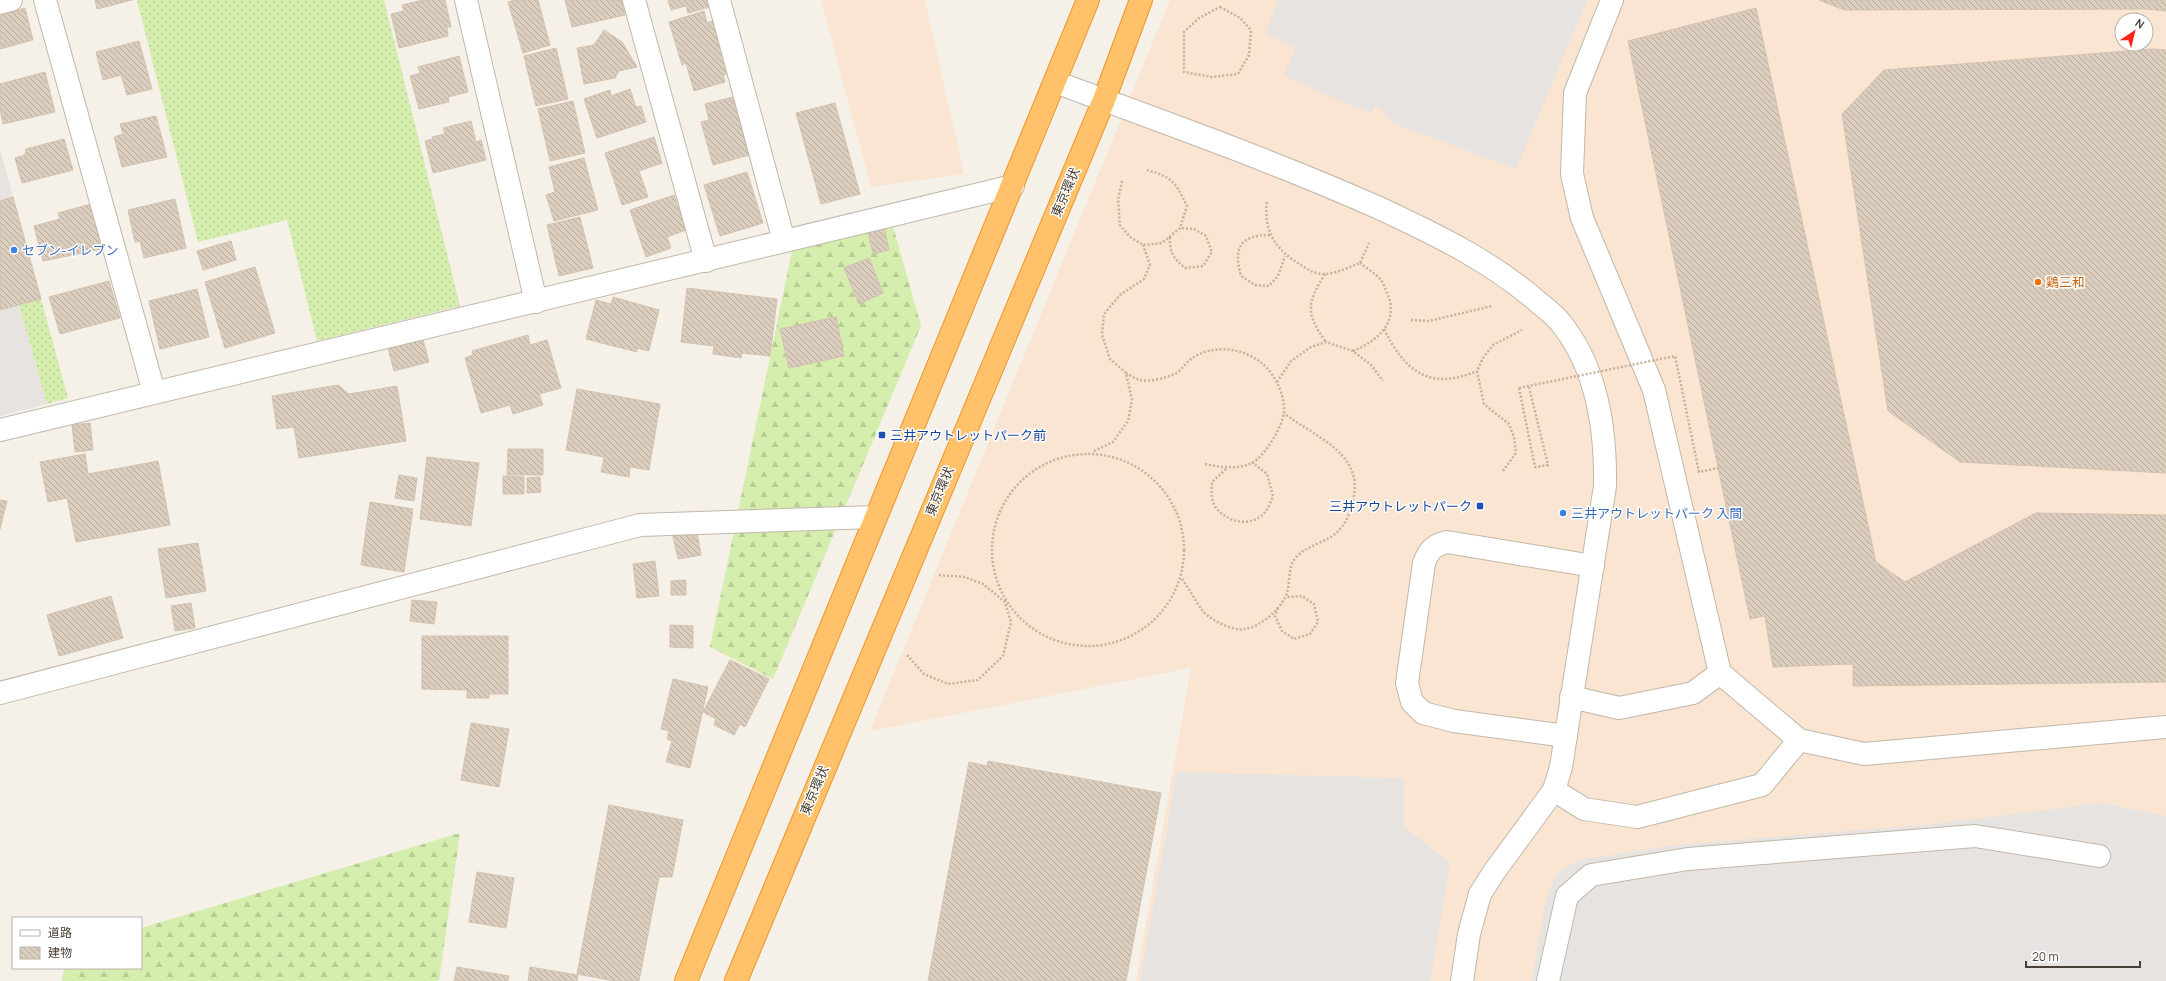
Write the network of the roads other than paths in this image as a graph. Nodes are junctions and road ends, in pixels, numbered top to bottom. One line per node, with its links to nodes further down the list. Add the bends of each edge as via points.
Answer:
1 (11, 0): 9 (street)
2 (45, 0): 16 (street)
3 (466, 0): 15 (street)
4 (634, 0): 14 (street)
5 (719, 0): 13 (street)
6 (1088, 0): 10 (highway)
7 (1141, 0): 11 (highway, 東京環状)
8 (1612, 0): 20 (street, via 1575,93 1572,174 1582,218 1654,390)
9 (0, 3)
10 (1055, 82): 11 (street); 12 (highway)
11 (1104, 100): 19 (street, via 1233,146 1402,219 1470,253 1524,291 1560,321 1585,362 1601,420 1606,455 1605,486); 29 (highway, 東京環状)
12 (1013, 186): 13 (street); 18 (highway)
13 (784, 241): 14 (street)
14 (706, 261): 15 (street)
15 (536, 302): 16 (street)
16 (154, 392): 17 (street)
17 (0, 430)
18 (875, 517): 21 (street, via 640,525); 28 (highway)
19 (1593, 566): 22 (street); 24 (street, via 1447,542 1436,545 1428,552 1424,563 1407,683 1412,702 1423,712 1454,721)
20 (1720, 673): 22 (street, via 1693,693 1619,708); 25 (street)
21 (0, 693)
22 (1571, 697): 24 (street)
23 (2166, 727): 25 (street, via 1864,754)
24 (1566, 736): 26 (street)
25 (1799, 740): 26 (street, via 1762,785 1637,817 1584,810)
26 (1554, 790): 30 (street, via 1480,894 1469,934)
27 (2099, 856): 31 (street, via 1975,836 1688,859 1591,875 1567,896)
28 (686, 981)
29 (736, 981)
30 (1462, 981)
31 (1548, 981)

